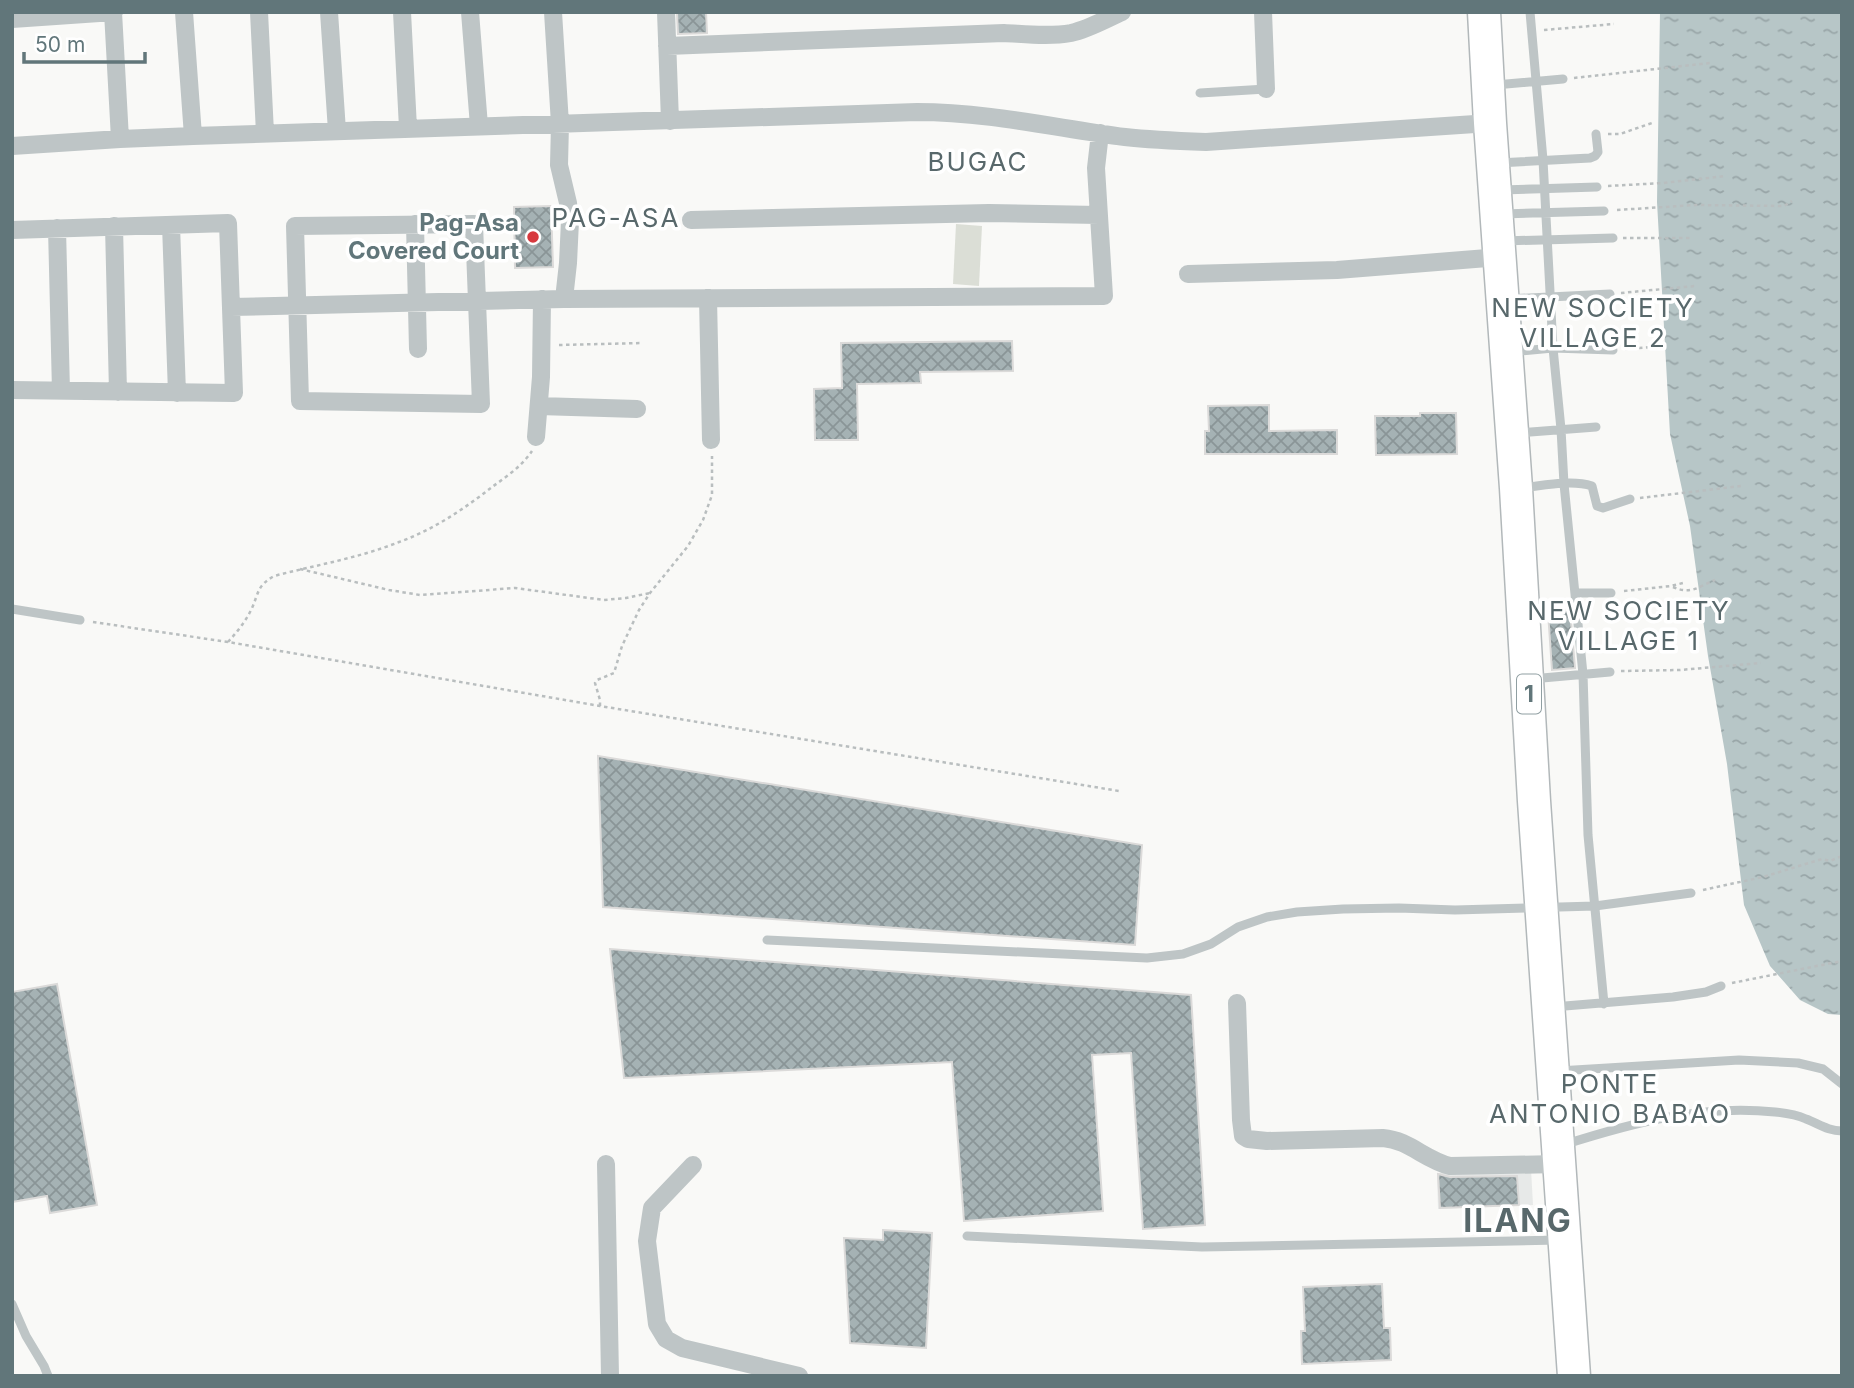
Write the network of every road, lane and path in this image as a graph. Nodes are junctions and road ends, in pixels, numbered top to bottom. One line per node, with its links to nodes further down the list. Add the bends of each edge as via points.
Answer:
1 (113, 12): 14 (street); 35 (street)
2 (184, 12): 34 (street)
3 (259, 12): 31 (street)
4 (330, 12): 30 (street)
5 (402, 12): 29 (street)
6 (470, 12): 28 (street)
7 (553, 12): 27 (street)
8 (666, 12): 17 (street)
9 (1122, 12): 13 (street)
10 (1263, 12): 22 (street)
11 (1484, 12): 21 (highway, 1)
12 (1530, 12): 20 (lane)
13 (1104, 16): 17 (street, via 1071,33)
14 (12, 19)
15 (1614, 24): 16 (path)
16 (1537, 30)
17 (667, 46): 24 (street)
18 (1710, 63): 19 (path)
19 (1563, 79): 20 (lane)
20 (1535, 82): 21 (lane); 37 (lane)
21 (1488, 85): 25 (highway, 1)
22 (1266, 89): 23 (lane)
23 (1200, 93)
24 (670, 121): 27 (street); 32 (street, via 953,112)
25 (1490, 123): 32 (street, via 1206,142); 43 (highway, 1)
26 (1652, 123): 33 (path, via 1620,134)
27 (560, 124): 28 (street); 61 (street, via 559,165 570,221)
28 (479, 126): 29 (street)
29 (408, 128): 30 (street)
30 (337, 131): 31 (street)
31 (265, 133): 34 (street)
32 (1100, 133): 45 (street, via 1096,168)
33 (1596, 134): 37 (lane, via 1595,156)
34 (192, 136): 35 (street)
35 (120, 139): 36 (street)
36 (12, 146)
37 (1542, 160): 40 (lane); 43 (lane)
38 (1726, 176): 39 (path)
39 (1597, 187): 40 (lane)
40 (1544, 189): 43 (lane); 44 (lane)
41 (1792, 201): 42 (path, via 1784,206)
42 (1604, 211): 44 (lane)
43 (1497, 213): 44 (lane); 54 (lane); 55 (street, via 1337,270); 62 (highway, 1)
44 (1546, 213): 54 (lane)
45 (1099, 215): 46 (street); 59 (street, via 1104,296)
46 (691, 220)
47 (415, 224): 63 (street, via 474,223); 64 (street); 65 (street, via 295,226)
48 (171, 225): 49 (street); 66 (street, via 228,223); 77 (street)
49 (114, 226): 50 (street); 76 (street)
50 (57, 228): 51 (street); 75 (street)
51 (12, 230)
52 (1613, 238): 53 (path); 54 (lane)
53 (1693, 238)
54 (1546, 239): 58 (lane)
55 (1188, 274)
56 (1695, 286): 57 (path)
57 (1610, 294): 58 (lane)
58 (1551, 296): 62 (lane); 70 (lane)
59 (708, 298): 61 (street); 84 (street)
60 (542, 299): 61 (street); 63 (street); 68 (street)
61 (564, 299)
62 (1502, 299): 73 (highway, 1)
63 (477, 300): 64 (street); 65 (street, via 481,404 300,401)
64 (417, 301): 65 (street); 71 (street)
65 (297, 305): 66 (street)
66 (231, 307): 77 (street, via 234,393)
67 (642, 343): 68 (path)
68 (542, 345): 78 (street)
69 (1664, 346): 72 (path)
70 (1553, 348): 72 (lane); 73 (lane); 81 (lane)
71 (418, 349)
72 (1613, 350)
73 (1506, 353): 82 (highway, 1)
74 (12, 390): 75 (street)
75 (61, 391): 76 (street)
76 (118, 392): 77 (street)
77 (177, 393)
78 (539, 406): 79 (street); 83 (street)
79 (637, 409)
80 (1596, 427): 81 (lane)
81 (1561, 429): 82 (lane); 85 (lane)
82 (1512, 433): 87 (highway, 1)
83 (536, 437): 89 (path, via 524,461 471,503 432,526 363,555)
84 (711, 440): 93 (path, via 712,495 703,520)
85 (1564, 484): 87 (lane); 88 (lane, via 1592,486 1600,508); 94 (lane)
86 (1741, 486): 88 (path)
87 (1516, 488): 102 (highway, 1)
88 (1630, 499)
89 (300, 569): 93 (path, via 420,595 515,588 604,600); 98 (path, via 264,582 245,621)
90 (1715, 580): 92 (path, via 1692,591)
91 (1683, 583): 92 (path)
92 (1671, 586): 95 (path)
93 (650, 593): 103 (path, via 622,646 616,670 595,683)
94 (1576, 593): 95 (lane); 101 (lane)
95 (1611, 593)
96 (12, 609): 97 (lane)
97 (80, 620): 98 (path)
98 (228, 642): 103 (path)
99 (1761, 663): 100 (path)
100 (1610, 672): 101 (lane)
101 (1583, 674): 102 (lane); 107 (lane)
102 (1528, 680): 108 (highway, 1)
103 (600, 706): 104 (path)
104 (1119, 791)
105 (1842, 856): 106 (path)
106 (1691, 893): 107 (lane)
107 (1595, 906): 108 (lane); 113 (lane)
108 (1542, 907): 109 (lane, via 1297,912 1238,927 1183,954 1147,958); 114 (highway, 1)
109 (767, 940)
110 (1842, 961): 111 (path)
111 (1721, 986): 113 (lane, via 1673,998)
112 (1237, 1003): 118 (street, via 1241,1120 1246,1138 1383,1138 1400,1141 1450,1166)
113 (1604, 1004): 114 (lane)
114 (1548, 1007): 115 (highway, 1)
115 (1552, 1072): 116 (lane, via 1739,1060 1798,1063 1823,1069); 118 (highway, 1)
116 (1842, 1084)
117 (1842, 1131): 118 (lane, via 1784,1113 1714,1110 1612,1129)
118 (1558, 1155): 122 (highway, 1)
119 (606, 1164): 125 (street)
120 (693, 1165): 126 (street, via 652,1208 647,1241 657,1324 666,1339 682,1349)
121 (967, 1236): 122 (lane, via 1202,1247)
122 (1564, 1240): 127 (highway, 1)
123 (12, 1304): 124 (lane)
124 (48, 1376)
125 (610, 1376)
126 (799, 1376)
127 (1574, 1376)

